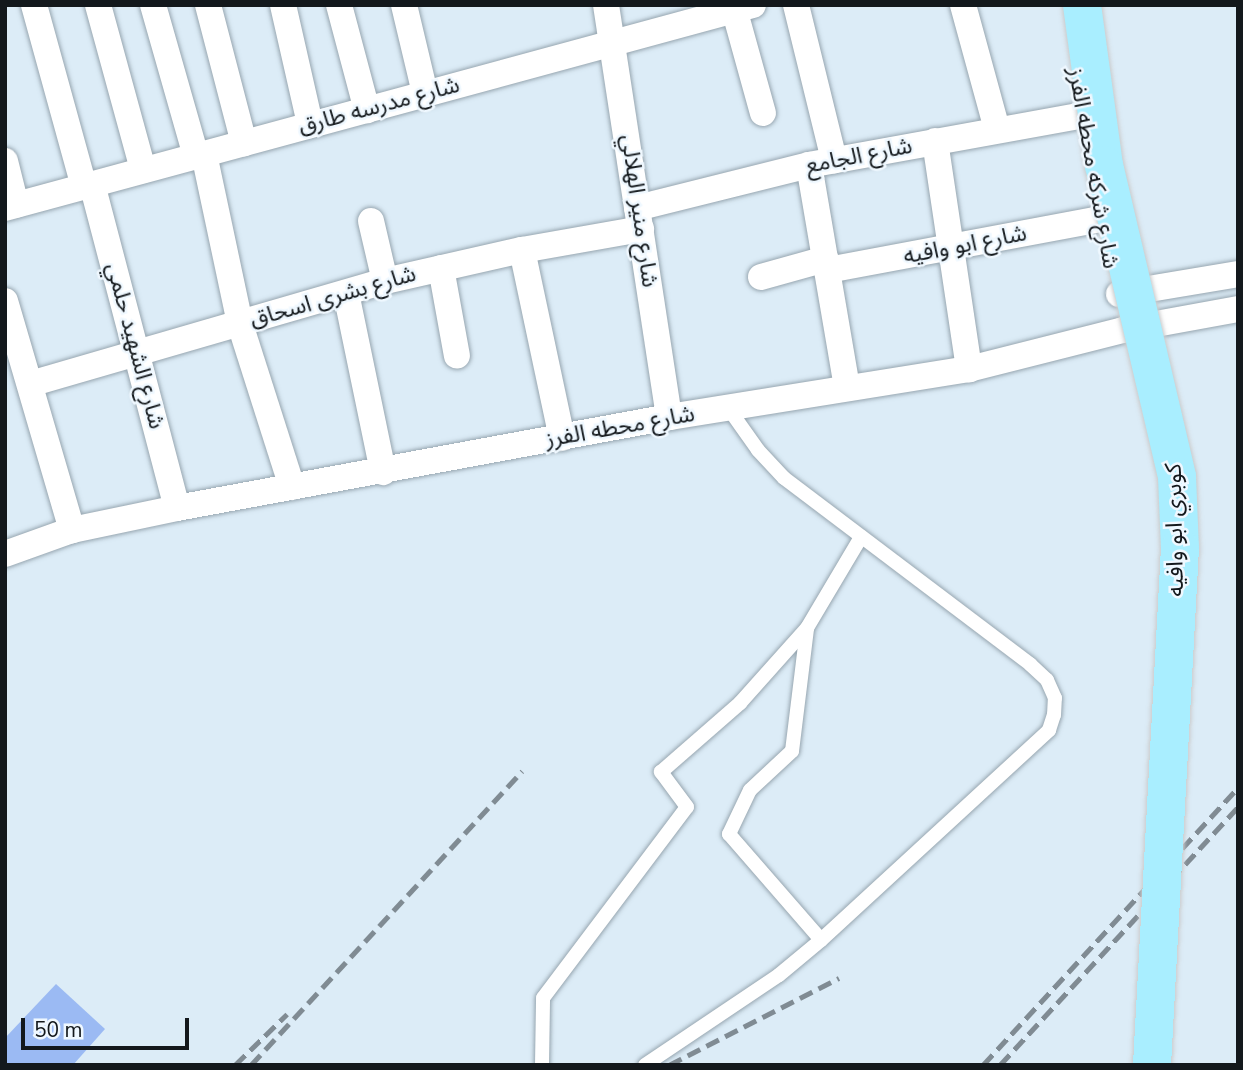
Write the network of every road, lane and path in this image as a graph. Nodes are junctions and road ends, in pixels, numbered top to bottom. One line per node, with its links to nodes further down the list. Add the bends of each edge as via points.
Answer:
1 (34, 5): 29 (street, شارع الشهيد حلمي)
2 (98, 5): 28 (street)
3 (153, 5): 25 (street)
4 (208, 5): 24 (street)
5 (283, 5): 21 (street)
6 (339, 5): 18 (street)
7 (606, 5): 16 (street, شارع منير الهلالي)
8 (796, 5): 27 (street)
9 (963, 5): 22 (street)
10 (1064, 5): 20 (street, شارع شركه محطه الفرز)
11 (1082, 5): 65 (main road, كوبري ابو وافيه, bridge, via 1104,165 1177,477 1180,548)
12 (1107, 5): 66 (main road, كوبري ابو وافيه, via 1127,161 1188,404 1199,481 1202,550)
13 (408, 6): 17 (street)
14 (740, 7): 15 (street, شارع مدرسه طارق); 19 (street)
15 (671, 16): 16 (street, شارع مدرسه طارق)
16 (615, 44): 17 (street, شارع مدرسه طارق); 31 (street, شارع منير الهلالي)
17 (425, 93): 18 (street, شارع مدرسه طارق)
18 (367, 110): 21 (street, شارع مدرسه طارق)
19 (763, 113)
20 (1084, 115): 22 (street, شارع الجامع); 32 (street, شارع شركه محطه الفرز)
21 (310, 124): 24 (street, شارع مدرسه طارق)
22 (997, 130): 23 (street, شارع الجامع)
23 (935, 141): 27 (street, شارع الجامع); 34 (street)
24 (244, 143): 25 (street, شارع مدرسه طارق)
25 (200, 155): 28 (street, شارع مدرسه طارق); 45 (street)
26 (5, 161): 30 (street)
27 (821, 162): 31 (street, شارع الجامع); 36 (street)
28 (144, 170): 29 (street, شارع مدرسه طارق)
29 (88, 185): 30 (street, شارع مدرسه طارق); 47 (street, شارع الشهيد حلمي)
30 (11, 206)
31 (639, 219): 35 (street, شارع بشرى اسحاق); 53 (street, شارع منير الهلالي)
32 (1101, 219): 34 (street, شارع ابو وافيه); 42 (street, شارع شركه محطه الفرز)
33 (371, 221): 40 (street)
34 (951, 248): 36 (street, شارع ابو وافيه); 49 (street)
35 (522, 250): 37 (street, شارع بشرى اسحاق); 54 (street)
36 (827, 265): 39 (street, شارع ابو وافيه); 51 (street)
37 (440, 268): 40 (street, شارع بشرى اسحاق); 48 (street)
38 (1238, 274): 42 (street)
39 (761, 277)
40 (385, 281): 41 (street, شارع بشرى اسحاق)
41 (346, 293): 45 (street, شارع بشرى اسحاق); 55 (street)
42 (1115, 295): 46 (street, شارع شركه محطه الفرز)
43 (5, 301): 50 (street)
44 (1238, 309): 46 (street, شارع محطه الفرز)
45 (240, 324): 47 (street, شارع بشرى اسحاق); 56 (street)
46 (1123, 330): 49 (street, شارع محطه الفرز)
47 (137, 355): 50 (street, شارع بشرى اسحاق); 57 (street, شارع الشهيد حلمي)
48 (457, 356)
49 (969, 369): 51 (street, شارع محطه الفرز)
50 (30, 384): 58 (street)
51 (846, 388): 52 (street, شارع محطه الفرز)
52 (729, 409): 53 (street, شارع محطه الفرز); 59 (lane, via 784,478)
53 (669, 417): 54 (street, شارع محطه الفرز)
54 (562, 438): 55 (street, شارع محطه الفرز)
55 (383, 472): 56 (street, شارع محطه الفرز)
56 (292, 487): 57 (street, شارع محطه الفرز)
57 (177, 508): 58 (street, شارع محطه الفرز)
58 (72, 530): 60 (street, شارع محطه الفرز)
59 (861, 537): 61 (lane); 62 (lane, via 1030,664 1047,680 1055,698 1054,715 1049,730)
60 (5, 554)
61 (807, 628): 62 (lane, via 792,751 750,790 729,834); 63 (lane, via 740,703 661,772 687,807 543,998)
62 (821, 940): 64 (lane, via 779,975)
63 (542, 1065)
64 (645, 1065)
65 (1152, 1065)
66 (1178, 1065)

